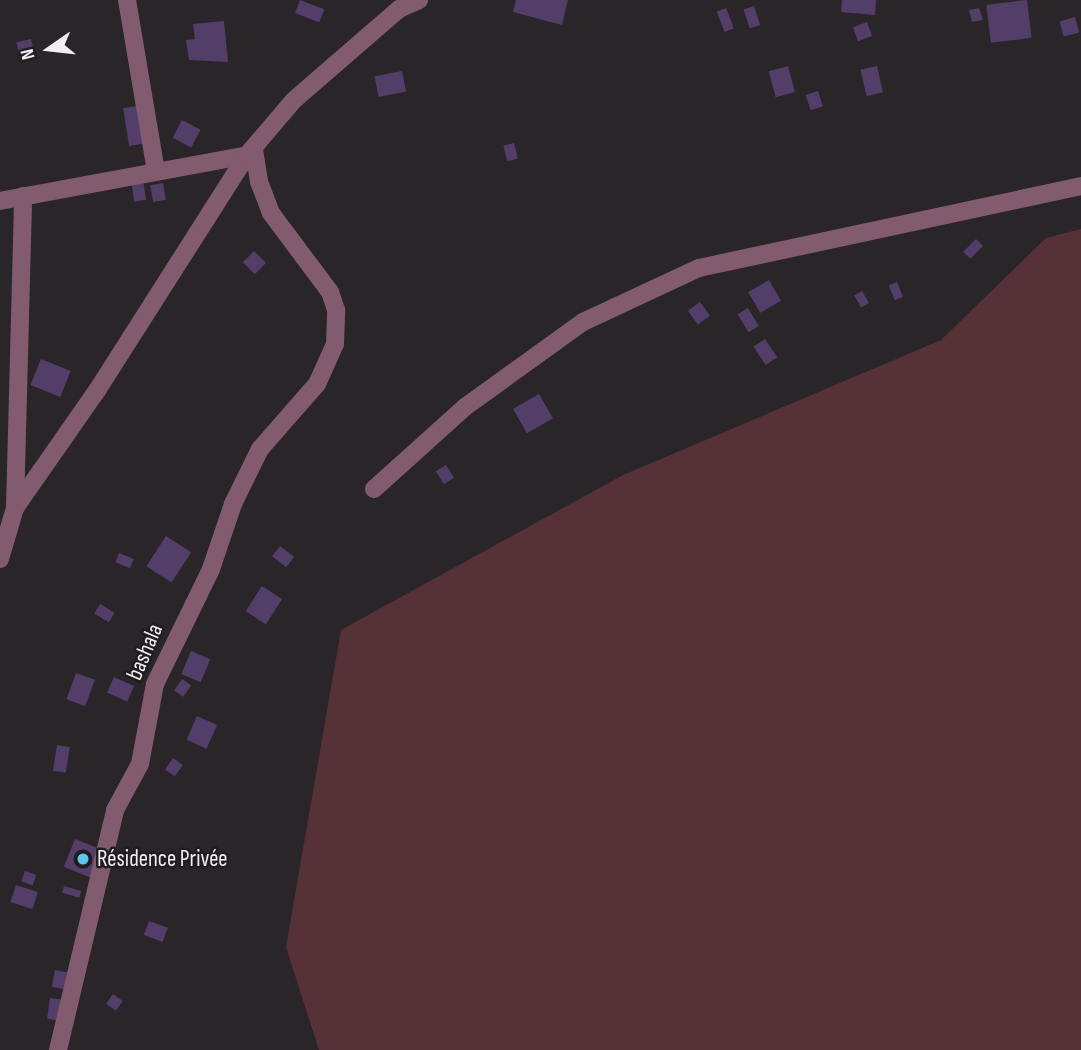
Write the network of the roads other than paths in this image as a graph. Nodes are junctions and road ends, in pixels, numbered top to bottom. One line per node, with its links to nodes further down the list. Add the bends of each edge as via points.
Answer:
1 (127, 0): 5 (street)
2 (419, 0): 3 (street)
3 (400, 4): 4 (street, via 294,100)
4 (251, 152): 5 (street); 10 (street); 12 (street, bashala, via 271,214 330,292 336,310 335,344 317,384 260,449 233,504 211,569 155,684 140,764 115,810)
5 (156, 172): 7 (street)
6 (1081, 186): 9 (street, via 699,268 583,321 466,407)
7 (23, 196): 8 (street); 10 (street)
8 (0, 201)
9 (374, 489)
10 (15, 508): 11 (street)
11 (0, 559)
12 (58, 1050)

